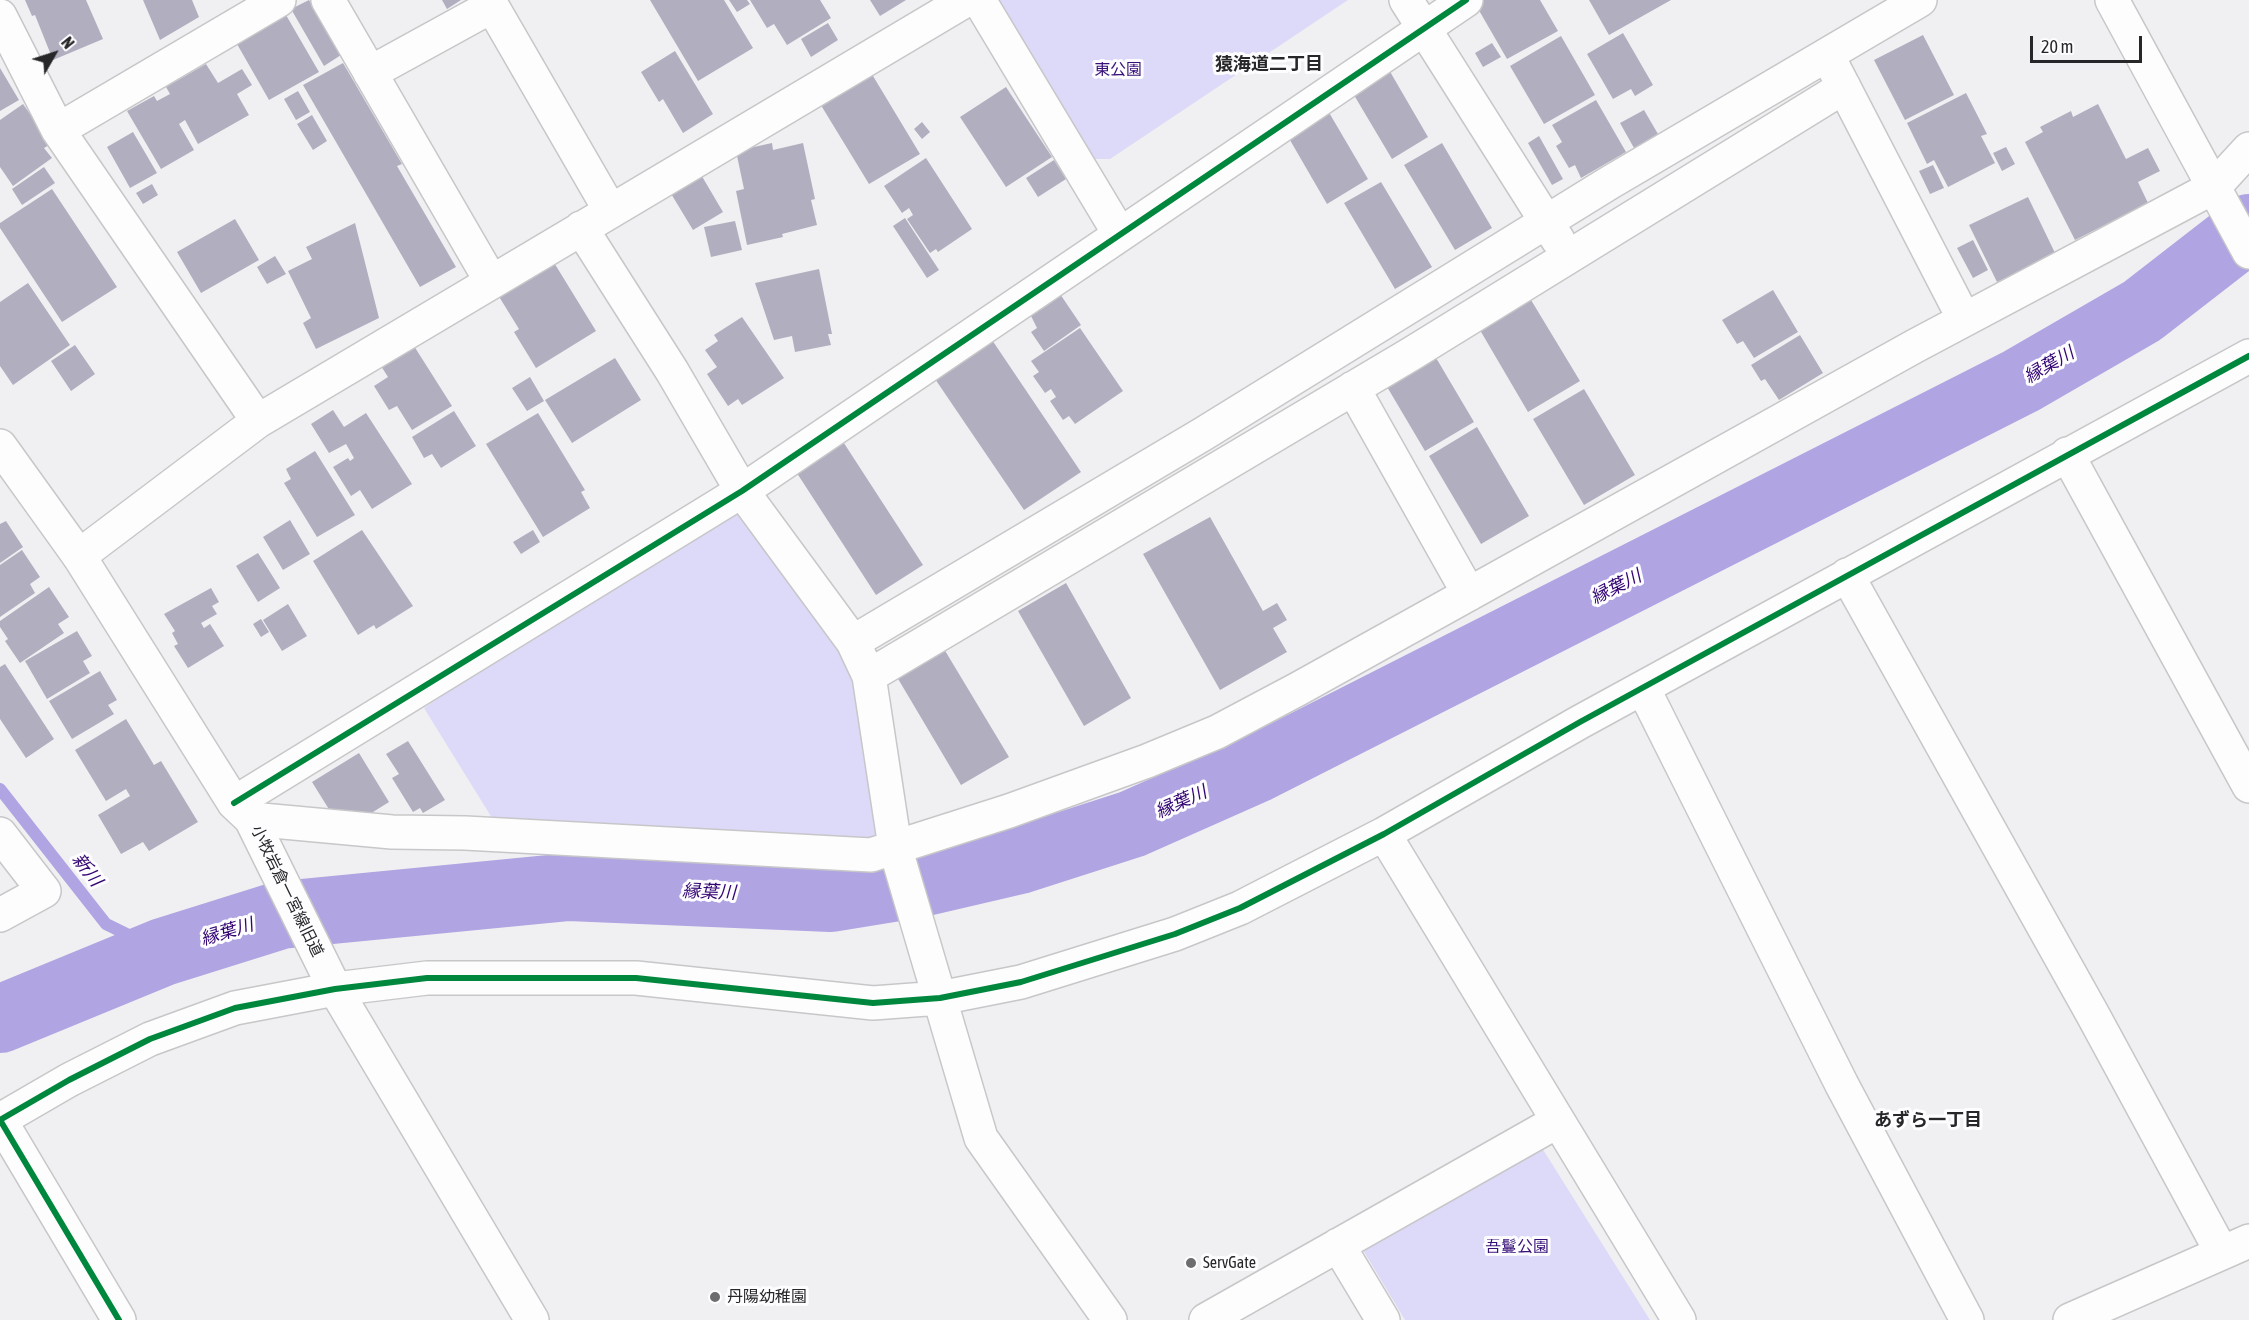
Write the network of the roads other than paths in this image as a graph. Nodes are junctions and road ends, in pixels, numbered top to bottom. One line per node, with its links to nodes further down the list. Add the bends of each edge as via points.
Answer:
1 (279, 0): 13 (street)
2 (328, 0): 11 (street)
3 (966, 0): 16 (street)
4 (979, 0): 19 (street)
5 (1466, 0): 8 (street)
6 (1920, 0): 10 (street)
7 (2112, 0): 15 (street)
8 (1414, 14): 17 (street); 19 (street)
9 (0, 16): 13 (street)
10 (1826, 54): 12 (street); 17 (street)
11 (370, 73): 16 (street, via 492,6); 22 (street)
12 (1844, 87): 21 (street); 23 (street)
13 (58, 130): 26 (street)
14 (2249, 149): 15 (street)
15 (2219, 198): 20 (street); 23 (street)
16 (610, 210): 18 (street)
17 (1547, 222): 21 (street); 33 (street, via 1244,409)
18 (581, 228): 22 (street); 29 (street)
19 (1119, 233): 29 (street)
20 (2249, 252)
21 (1569, 256): 25 (street)
22 (491, 281): 26 (street)
23 (1964, 319): 32 (street)
24 (2249, 356): 28 (street)
25 (1353, 388): 32 (street); 34 (street)
26 (258, 421): 30 (street)
27 (0, 446): 30 (street, 小牧岩倉一宮線旧道)
28 (2067, 454): 31 (street); 36 (street)
29 (742, 491): 33 (street); 37 (street)
30 (79, 556): 37 (street, 小牧岩倉一宮線旧道)
31 (1847, 575): 35 (street); 47 (street, via 2088,1005)
32 (1469, 594): 40 (street, via 1217,732)
33 (853, 642): 34 (street)
34 (869, 676): 40 (street)
35 (1643, 688): 39 (street); 54 (street, via 1842,1085)
36 (2249, 786)
37 (249, 821): 40 (street, via 392,832 465,832); 42 (street, 小牧岩倉一宮線旧道)
38 (0, 834): 41 (street, via 44,891)
39 (1384, 834): 43 (street, via 1250,903 1175,934 1021,982); 45 (street)
40 (898, 856): 43 (street)
41 (0, 915)
42 (335, 989): 43 (street, via 427,978 554,976 636,978 873,1003); 44 (street, via 235,1008 150,1039); 49 (street, 小牧岩倉一宮線旧道)
43 (940, 998): 50 (street, via 981,1138)
44 (0, 1120): 48 (street)
45 (1558, 1121): 46 (street); 53 (street)
46 (1338, 1245): 51 (street); 52 (street)
47 (2235, 1247): 55 (street)
48 (119, 1320)
49 (532, 1320)
50 (1110, 1320)
51 (1206, 1320)
52 (1383, 1320)
53 (1679, 1320)
54 (1967, 1320)
55 (2070, 1320)

